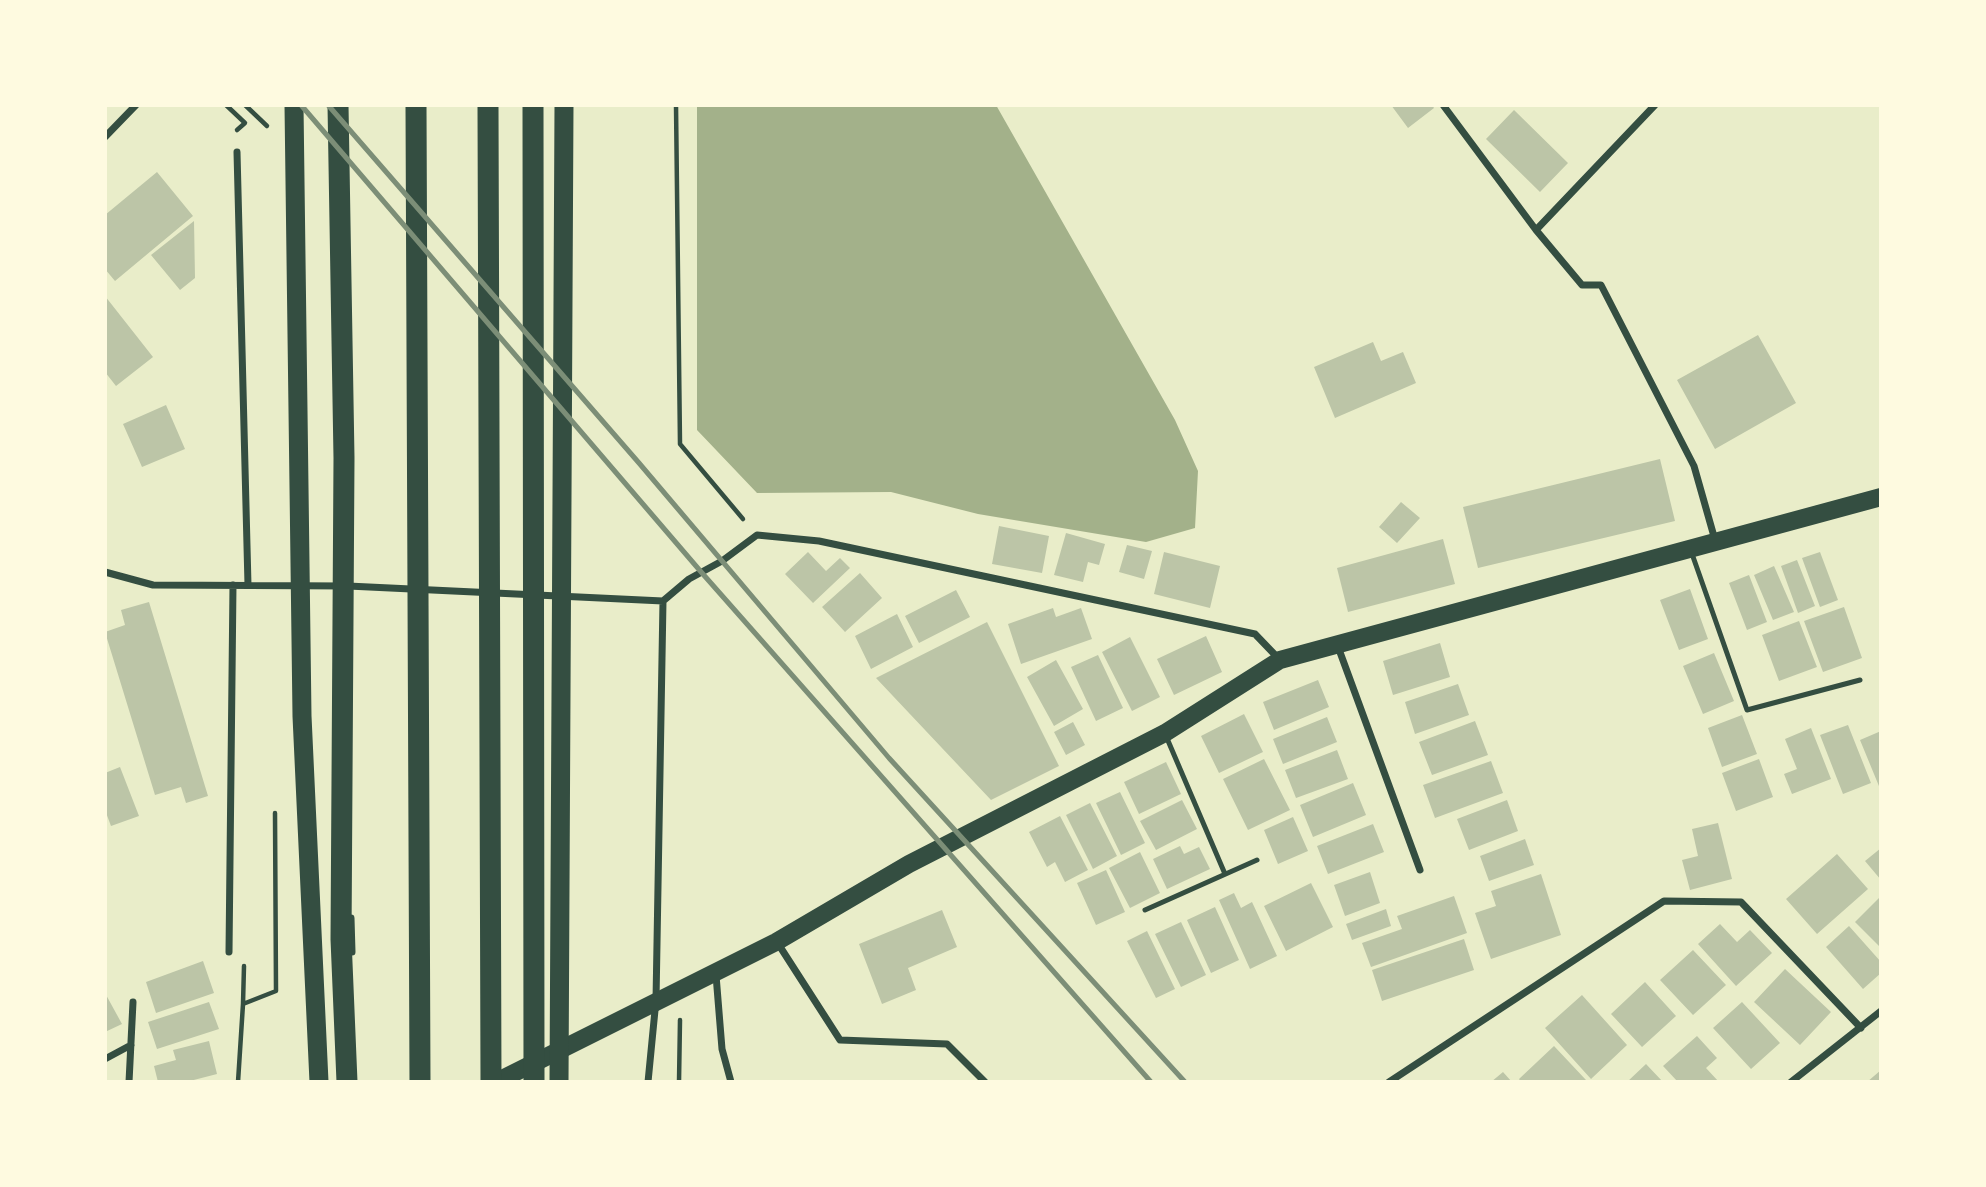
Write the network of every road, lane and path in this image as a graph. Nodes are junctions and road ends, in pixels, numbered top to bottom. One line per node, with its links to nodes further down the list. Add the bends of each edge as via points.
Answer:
1 (136, 105): 15 (street)
2 (226, 105): 14 (path, via 245,123)
3 (245, 105): 13 (path)
4 (294, 105): 51 (highway, via 302,716)
5 (338, 105): 52 (highway, via 344,458 341,939)
6 (416, 105): 54 (highway)
7 (488, 105): 55 (highway)
8 (533, 105): 56 (highway)
9 (564, 105): 57 (highway)
10 (676, 105): 19 (path, via 680,444)
11 (1443, 105): 17 (street)
12 (1655, 105): 17 (street)
13 (272, 131)
14 (229, 136)
15 (105, 137)
16 (237, 152): 24 (street)
17 (1536, 230): 20 (street, via 1582,285 1601,285 1694,466)
18 (1881, 497): 20 (main road)
19 (757, 535): 26 (street); 28 (street, via 819,541 1255,634)
20 (1715, 541): 21 (main road)
21 (1689, 548): 27 (main road); 29 (lane, via 1747,710)
22 (105, 572): 23 (street, via 153,585)
23 (233, 585): 24 (street); 38 (street)
24 (248, 585): 25 (street)
25 (348, 586): 26 (street); 31 (street)
26 (663, 601): 43 (street)
27 (1336, 644): 28 (main road); 33 (street)
28 (1280, 660): 30 (main road)
29 (1860, 680)
30 (1165, 733): 34 (lane); 37 (main road, via 909,864)
31 (351, 848)
32 (1258, 860): 34 (lane)
33 (1420, 870)
34 (1225, 874): 36 (lane)
35 (351, 903): 39 (street)
36 (1146, 910)
37 (776, 942): 40 (main road); 60 (street, via 840,1040 947,1044)
38 (229, 952)
39 (352, 958)
40 (716, 971): 43 (main road); 59 (street, via 722,1049)
41 (352, 986): 53 (street)
42 (276, 991): 50 (path, via 243,1004)
43 (656, 1000): 55 (main road); 58 (street)
44 (133, 1002): 47 (street)
45 (1881, 1011): 46 (street)
46 (1861, 1028): 61 (street, via 1741,902 1664,901); 62 (street)
47 (131, 1045): 48 (street); 49 (street)
48 (105, 1059)
49 (129, 1082)
50 (238, 1082)
51 (319, 1082)
52 (347, 1082)
53 (353, 1082)
54 (420, 1082)
55 (493, 1082)
56 (534, 1082)
57 (559, 1082)
58 (648, 1082)
59 (731, 1082)
60 (985, 1082)
61 (1389, 1082)
62 (1791, 1082)

